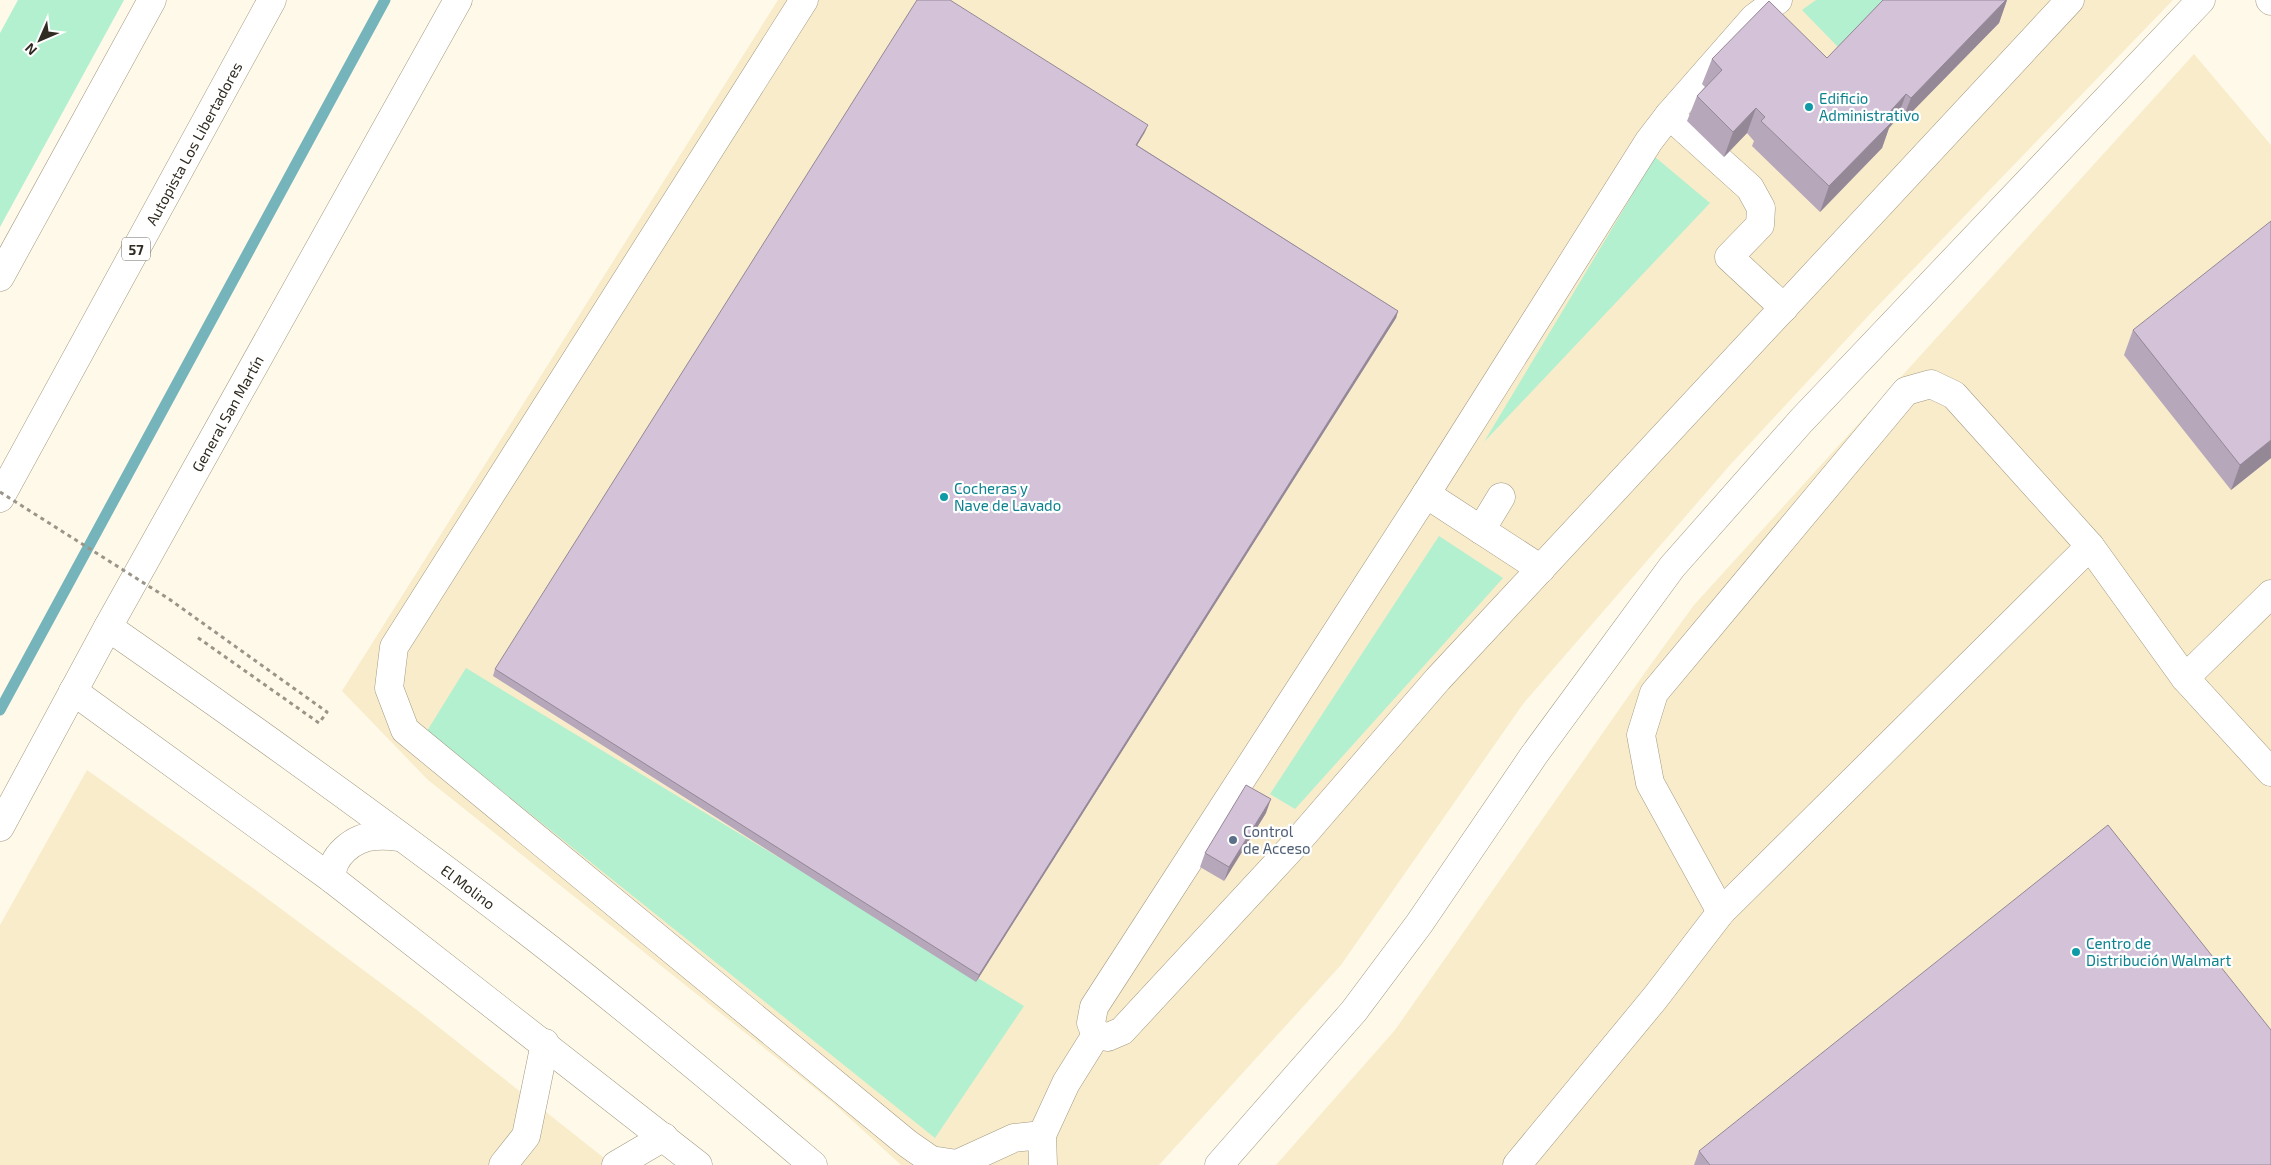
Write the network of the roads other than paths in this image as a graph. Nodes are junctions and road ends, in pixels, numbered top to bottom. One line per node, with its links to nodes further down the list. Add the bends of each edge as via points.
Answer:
1 (152, 0): 9 (main road)
2 (272, 0): 12 (main road, Autopista Los Libertadores / 57)
3 (458, 0): 18 (main road, General San Martín)
4 (804, 0): 28 (main road, via 394,647 389,688 405,730 931,1160 957,1164 1014,1138)
5 (1778, 0): 8 (main road, via 1754,18)
6 (2200, 0): 35 (main road, via 1801,420 1672,567 1534,755 1419,924 1360,1003)
7 (2068, 1): 10 (main road)
8 (1669, 114): 10 (main road, via 1750,188 1761,208 1760,225 1730,257); 11 (main road)
9 (0, 277)
10 (1784, 308): 16 (main road)
11 (1426, 494): 14 (main road); 26 (main road, via 1094,1007 1091,1023)
12 (0, 498)
13 (1501, 498): 14 (main road)
14 (1481, 530): 16 (main road)
15 (2090, 546): 19 (main road); 25 (main road); 25 (main road, via 1954,395 1930,384 1906,392 1654,693 1641,735 1650,782)
16 (1541, 569): 26 (main road, via 1438,679 1298,842 1122,1031 1108,1037)
17 (2271, 594): 19 (main road)
18 (108, 627): 20 (main road, General San Martín); 23 (main road, El Molino)
19 (2185, 678): 21 (main road)
20 (73, 691): 22 (main road, General San Martín); 24 (main road)
21 (2271, 772)
22 (0, 827)
23 (400, 837): 24 (main road, via 375,836 351,845 333,864); 33 (main road, El Molino, via 544,945)
24 (332, 879): 27 (main road)
25 (1721, 912): 36 (main road, via 1655,998)
26 (1096, 1036): 28 (main road, via 1066,1083)
27 (545, 1044): 29 (main road); 30 (main road, via 526,1136)
28 (1042, 1135): 34 (main road)
29 (664, 1137): 31 (main road); 32 (main road)
30 (503, 1165)
31 (616, 1165)
32 (698, 1165)
33 (813, 1165)
34 (1043, 1165)
35 (1219, 1165)
36 (1517, 1165)

